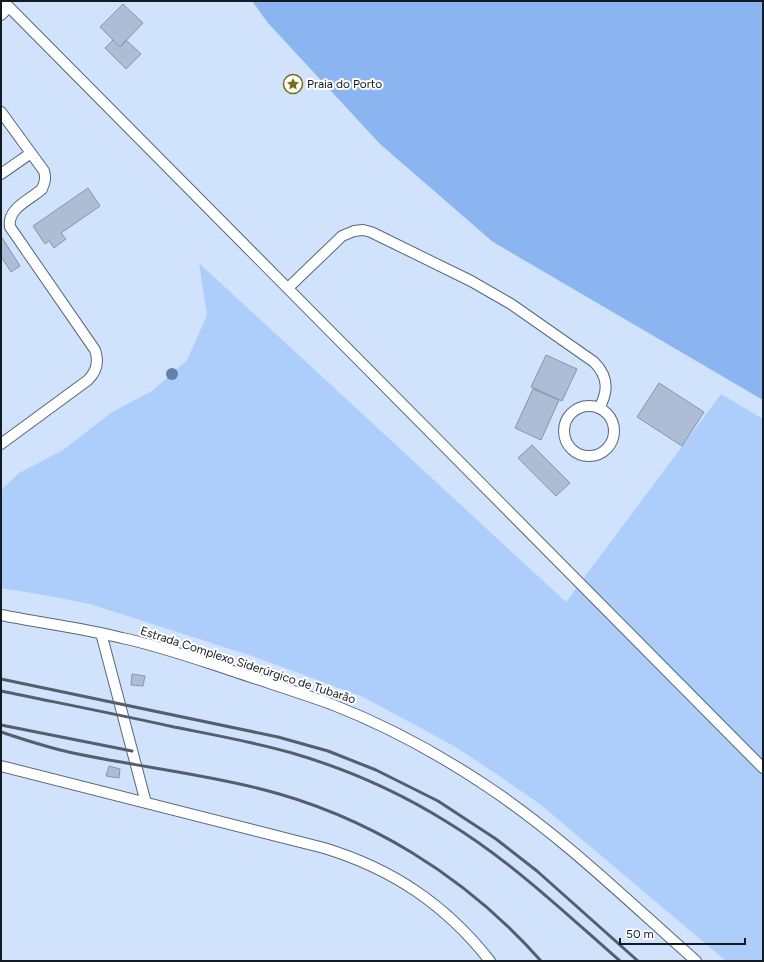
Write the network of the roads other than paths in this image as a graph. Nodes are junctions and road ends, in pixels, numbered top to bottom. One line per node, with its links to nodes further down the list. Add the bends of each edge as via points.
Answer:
1 (6, 4): 2 (lane); 6 (lane)
2 (1, 15)
3 (1, 112): 4 (lane)
4 (31, 153): 5 (lane); 8 (lane, via 44,171 45,183 38,193 14,211 10,218 10,227 95,350 97,361 95,372 88,380)
5 (1, 174)
6 (288, 288): 7 (lane, via 342,236 354,231 371,232 471,281 511,304 594,362 603,373 606,388); 12 (lane)
7 (599, 408): 7 (lane, via 578,409 568,418 565,425 569,446 580,454 600,454 611,444 613,423)
8 (1, 444)
9 (1, 615): 10 (lane, Estrada Complexo Siderúrgico de Tubarão)
10 (101, 633): 13 (lane); 15 (lane, Estrada Complexo Siderúrgico de Tubarão, via 162,648 314,698 363,718 426,749 486,785 534,820)
11 (1, 766): 13 (lane)
12 (763, 768)
13 (146, 803): 14 (lane, via 324,848 367,863 401,881 432,902 465,932)
14 (490, 961)
15 (696, 961)

